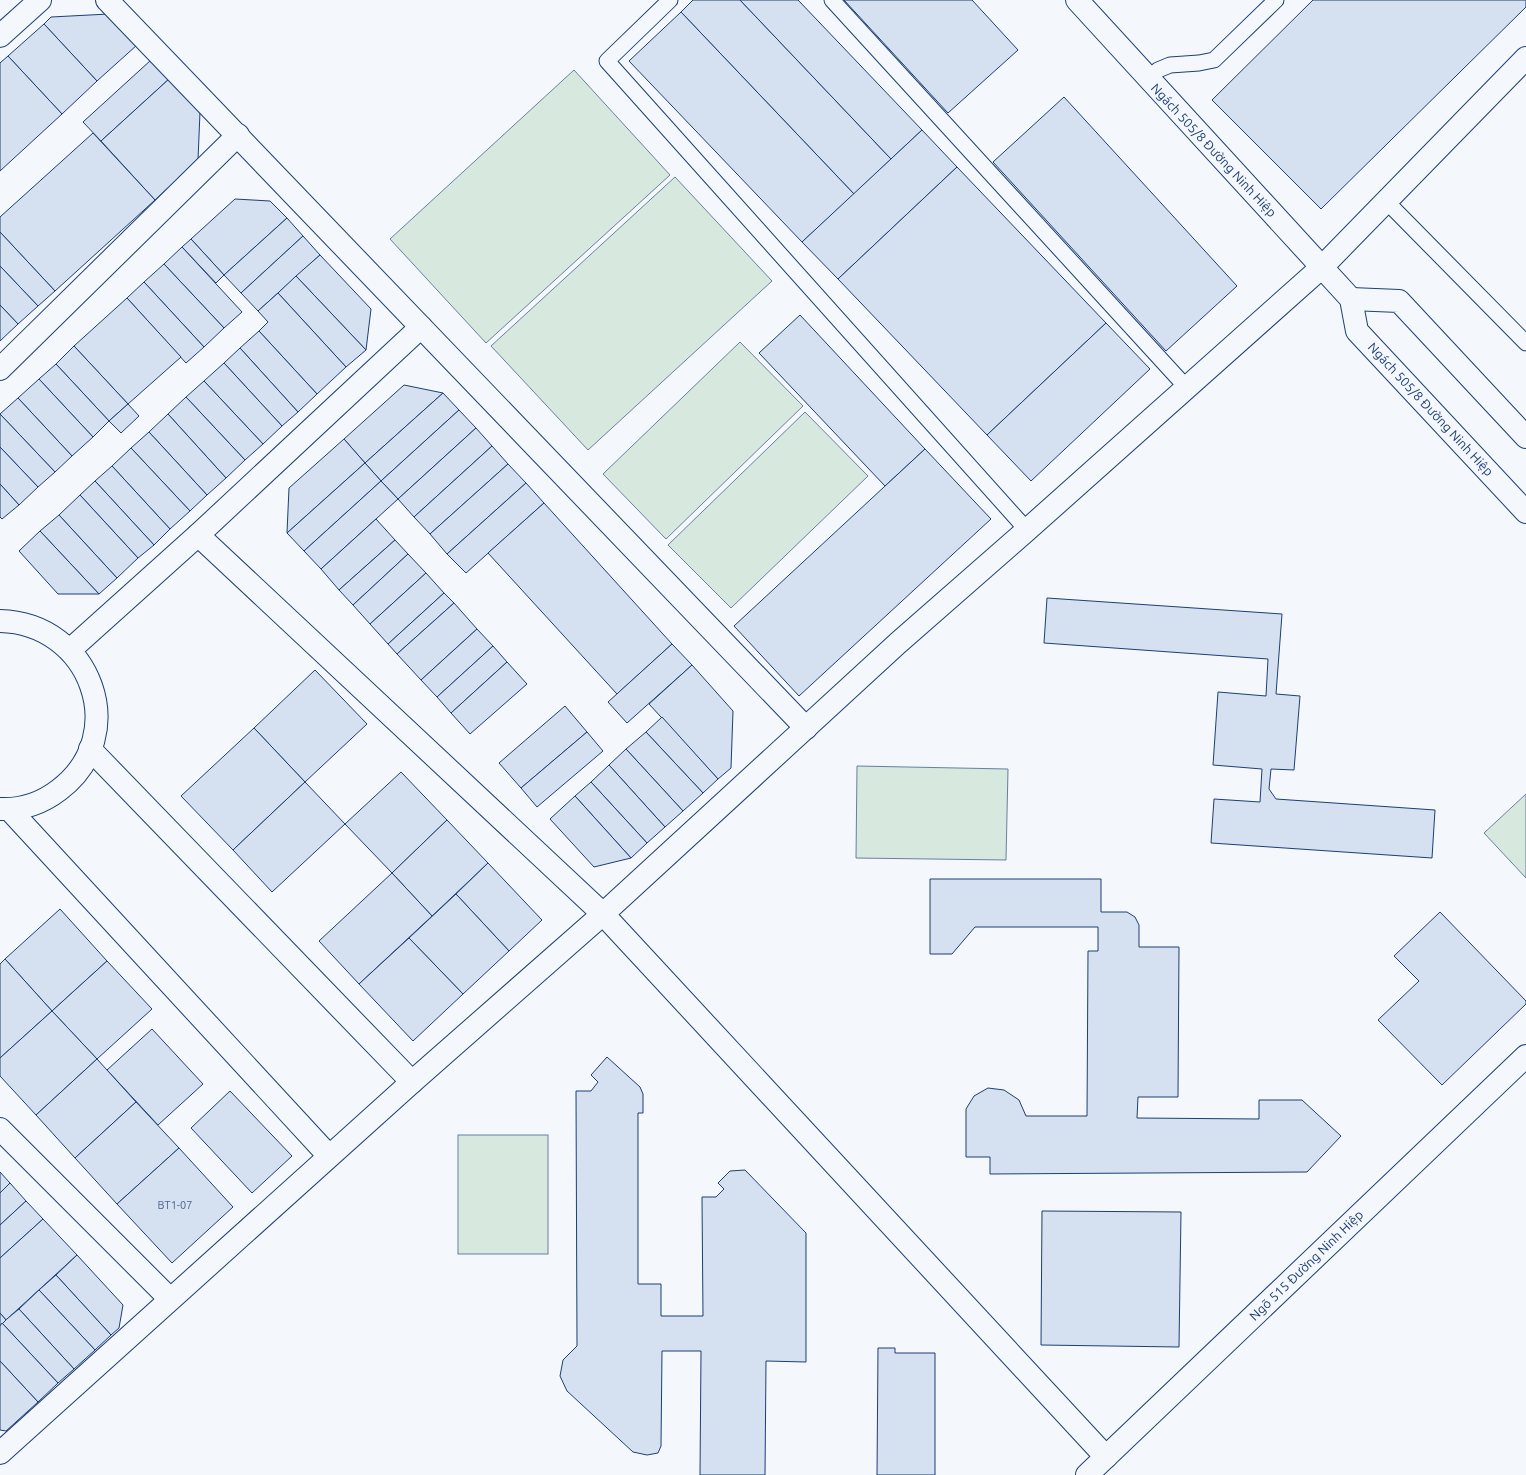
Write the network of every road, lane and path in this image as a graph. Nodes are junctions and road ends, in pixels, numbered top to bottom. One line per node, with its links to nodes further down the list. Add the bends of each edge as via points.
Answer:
1 (40, 0): 7 (street)
2 (107, 0): 10 (street)
3 (670, 0): 20 (lane, via 608,61)
4 (832, 0): 17 (lane)
5 (1077, 0): 9 (street, Ngách 505/8 Đường Ninh Hiệp)
6 (1276, 0): 9 (lane, via 1214,60 1170,66 1158,70)
7 (0, 36)
8 (1526, 58): 11 (street)
9 (1149, 79): 12 (street, Ngách 505/8 Đường Ninh Hiệp)
10 (238, 135): 14 (street); 16 (street)
11 (1386, 201): 12 (street); 15 (lane)
12 (1322, 267): 13 (street, Ngách 505/8 Đường Ninh Hiệp); 17 (street)
13 (1351, 299): 18 (street, via 1399,301); 19 (street, Ngách 505/8 Đường Ninh Hiệp, via 1357,331)
14 (421, 327): 21 (street); 24 (street)
15 (1526, 343)
16 (0, 369)
17 (1186, 388): 20 (street)
18 (1526, 437)
19 (1526, 512)
20 (1028, 530): 24 (street, via 898,643)
21 (198, 535): 23 (street); 27 (street)
22 (0, 621): 23 (street, via 14,621 35,627 54,636)
23 (70, 650): 25 (street, via 83,667 92,686 96,707)
24 (806, 728): 27 (street)
25 (90, 749): 26 (street, via 80,768 67,784 49,797 30,806); 29 (street)
26 (4, 809): 31 (street)
27 (603, 914): 29 (street); 34 (street)
28 (1526, 1056): 34 (street, Ngõ 515 Đường Ninh Hiệp)
29 (412, 1082): 31 (street)
30 (0, 1129): 32 (street)
31 (329, 1156): 32 (street)
32 (170, 1299): 33 (street)
33 (0, 1452)
34 (1106, 1457): 35 (street, Ngõ 515 Đường Ninh Hiệp)
35 (1087, 1475)

